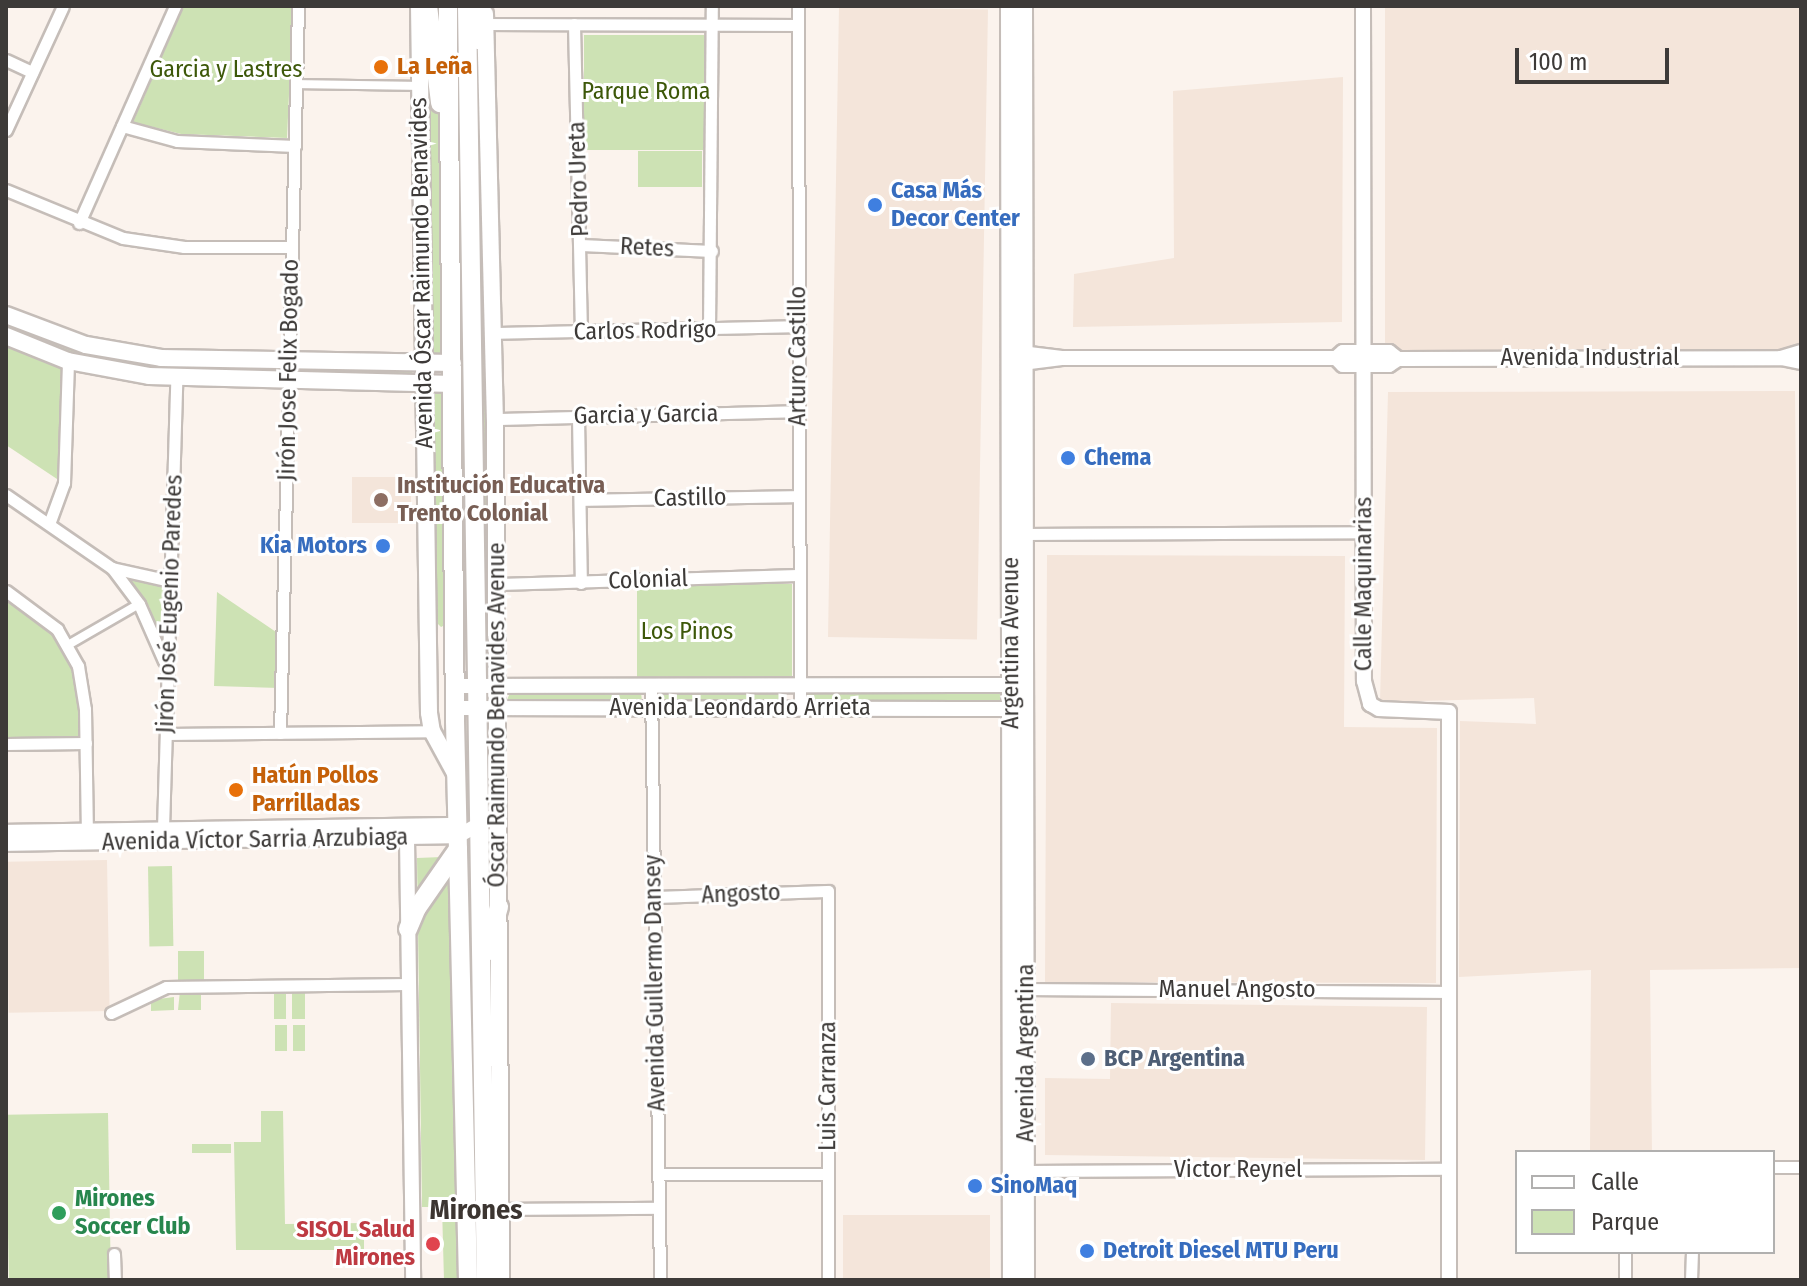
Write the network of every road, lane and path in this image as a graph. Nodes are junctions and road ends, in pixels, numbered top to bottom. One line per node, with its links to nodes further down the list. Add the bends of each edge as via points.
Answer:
1 (63, 6): 18 (street)
2 (175, 6): 21 (street)
3 (298, 6): 19 (street, Jirón Jose Felix Bogado)
4 (419, 6): 20 (main road, Avenida Óscar Raimundo Benavides)
5 (428, 6): 25 (main road)
6 (448, 6): 25 (main road)
7 (467, 6): 24 (main road, Óscar Raimundo Benavides Avenue)
8 (712, 6): 15 (street)
9 (798, 6): 16 (street, Arturo Castillo)
10 (1009, 6): 38 (main road, Argentina Avenue)
11 (1024, 6): 38 (main road, Argentina Avenue)
12 (1363, 6): 39 (street, Calle Maquinarias)
13 (484, 12): 14 (street); 24 (main road); 34 (main road, Óscar Raimundo Benavides Avenue)
14 (574, 24): 15 (street); 28 (street, Pedro Ureta)
15 (712, 24): 16 (street); 30 (street)
16 (797, 25): 32 (street, Arturo Castillo)
17 (6, 60): 18 (street)
18 (32, 72): 22 (street)
19 (296, 84): 20 (street); 23 (street, Jirón Jose Felix Bogado)
20 (419, 86): 43 (main road, Avenida Óscar Raimundo Benavides)
21 (122, 126): 23 (street, via 177,141); 27 (street)
22 (6, 130)
23 (295, 146): 29 (street, Jirón Jose Felix Bogado)
24 (467, 150): 70 (main road, Óscar Raimundo Benavides Avenue)
25 (452, 173): 45 (main road, Avenida Óscar Raimundo Benavides)
26 (6, 190): 27 (street)
27 (79, 223): 29 (street, via 151,243)
28 (581, 245): 30 (street, Retes); 35 (street, Pedro Ureta)
29 (292, 247): 42 (street, Jirón Jose Felix Bogado)
30 (712, 251): 33 (street)
31 (6, 315): 42 (main road, via 59,337 129,354)
32 (798, 326): 33 (street, Carlos Rodrigo); 50 (street, Arturo Castillo)
33 (709, 330): 35 (street, Carlos Rodrigo)
34 (492, 333): 35 (street, Carlos Rodrigo); 52 (main road, Óscar Raimundo Benavides Avenue)
35 (581, 333)
36 (6, 336): 41 (main road)
37 (1801, 352): 40 (street, Avenida Industrial)
38 (1018, 358): 39 (street, Avenida Industrial, via 1336,358 1343,352); 58 (main road, Argentina Avenue); 69 (main road, Argentina Avenue)
39 (1364, 358): 40 (street, Avenida Industrial, via 1389,352 1398,359); 57 (street, Calle Maquinarias)
40 (1781, 358): 44 (street, Avenida Industrial)
41 (68, 361): 46 (main road); 56 (street, via 63,493)
42 (289, 361): 43 (main road); 47 (street, Jirón Jose Felix Bogado)
43 (424, 362): 45 (main road); 48 (main road, Avenida Óscar Raimundo Benavides)
44 (1801, 362)
45 (453, 363): 49 (main road, Avenida Óscar Raimundo Benavides)
46 (176, 378): 47 (main road); 61 (street, Jirón José Eugenio Paredes)
47 (289, 380): 48 (main road); 80 (street, Jirón Jose Felix Bogado)
48 (424, 384): 49 (main road); 79 (main road, Avenida Óscar Raimundo Benavides)
49 (453, 384): 70 (main road, Avenida Óscar Raimundo Benavides)
50 (798, 411): 51 (street, Garcia y Garcia); 54 (street, Arturo Castillo)
51 (578, 417): 52 (street, Garcia y Garcia); 55 (street)
52 (495, 419): 63 (main road, Óscar Raimundo Benavides Avenue)
53 (6, 495): 56 (street)
54 (799, 496): 55 (street, Castillo); 60 (street, Arturo Castillo)
55 (580, 500): 62 (street)
56 (49, 524): 59 (street)
57 (1364, 532): 58 (street); 100 (street, Calle Maquinarias, via 1364,681 1370,704 1391,711 1449,712)
58 (1027, 534): 69 (main road, Argentina Avenue)
59 (112, 568): 61 (street); 65 (street)
60 (800, 575): 62 (street, Colonial); 68 (street, Arturo Castillo)
61 (170, 581): 67 (street, Jirón José Eugenio Paredes)
62 (581, 583): 63 (street, Colonial)
63 (496, 584): 71 (main road, Óscar Raimundo Benavides Avenue)
64 (6, 591): 66 (street, via 48,620)
65 (139, 604): 66 (street); 67 (street)
66 (68, 645): 82 (street, via 84,688)
67 (168, 673): 81 (street, Jirón José Eugenio Paredes)
68 (801, 684): 69 (street, Avenida Leondardo Arrieta); 72 (street, Avenida Leondardo Arrieta); 73 (street, Arturo Castillo)
69 (1019, 685): 78 (main road, Argentina Avenue)
70 (464, 686): 71 (street, Avenida Leondardo Arrieta); 74 (main road, Avenida Óscar Raimundo Benavides); 75 (main road, Óscar Raimundo Benavides Avenue)
71 (497, 686): 72 (street, Avenida Leondardo Arrieta); 76 (main road, Óscar Raimundo Benavides Avenue)
72 (651, 686): 77 (street, Avenida Guillermo Dansey)
73 (800, 707): 77 (street, Avenida Leondardo Arrieta); 78 (street, Avenida Leondardo Arrieta)
74 (455, 708): 75 (street, Avenida Leondardo Arrieta); 84 (main road, Avenida Óscar Raimundo Benavides)
75 (474, 708): 76 (street, Avenida Leondardo Arrieta); 87 (main road, Óscar Raimundo Benavides Avenue)
76 (497, 708): 77 (street, Avenida Leondardo Arrieta); 85 (main road, Óscar Raimundo Benavides Avenue)
77 (651, 708): 94 (street, Avenida Guillermo Dansey)
78 (1019, 709): 99 (main road, Argentina Avenue); 120 (main road, Argentina Avenue)
79 (432, 731): 80 (street); 84 (main road, Avenida Óscar Raimundo Benavides)
80 (280, 733): 81 (street)
81 (166, 734): 86 (street, Jirón José Eugenio Paredes)
82 (86, 743): 83 (street); 89 (street)
83 (6, 744)
84 (456, 775): 90 (main road, Avenida Óscar Raimundo Benavides)
85 (498, 814): 87 (street, Avenida Víctor Sarria Arzubiaga); 95 (main road, Óscar Raimundo Benavides Avenue)
86 (163, 829): 89 (street, Avenida Víctor Sarria Arzubiaga); 90 (street, Avenida Víctor Sarria Arzubiaga)
87 (477, 829): 90 (street, Avenida Víctor Sarria Arzubiaga); 97 (main road, Óscar Raimundo Benavides Avenue)
88 (6, 832): 89 (street, Avenida Víctor Sarria Arzubiaga)
89 (86, 837): 91 (street, Avenida Víctor Sarria Arzubiaga); 92 (street, Avenida Víctor Sarria Arzubiaga)
90 (458, 837): 91 (street, Avenida Víctor Sarria Arzubiaga); 96 (main road); 115 (main road, Óscar Raimundo Benavides Avenue)
91 (407, 838): 96 (street)
92 (6, 844)
93 (828, 891): 94 (street, Angosto); 107 (street, Luis Carranza)
94 (654, 897): 106 (street, Avenida Guillermo Dansey)
95 (499, 907): 97 (main road); 109 (main road, Óscar Raimundo Benavides Avenue)
96 (408, 929): 98 (street)
97 (481, 970): 116 (main road, Óscar Raimundo Benavides Avenue)
98 (409, 984): 101 (street, via 166,987); 114 (street)
99 (1026, 989): 100 (street, Manuel Angosto); 105 (main road, Avenida Argentina)
100 (1448, 992): 104 (street, Calle Maquinarias)
101 (111, 1013)
102 (1775, 1167): 103 (street)
103 (1801, 1167)
104 (1449, 1169): 105 (street, Victor Reynel); 122 (street, Calle Maquinarias)
105 (1026, 1171): 121 (main road, Avenida Argentina)
106 (658, 1174): 107 (street); 108 (street, Avenida Guillermo Dansey)
107 (828, 1174): 119 (street, Luis Carranza)
108 (659, 1208): 109 (street); 118 (street, Avenida Guillermo Dansey)
109 (500, 1209): 117 (main road, Óscar Raimundo Benavides Avenue)
110 (114, 1254): 113 (street)
111 (1625, 1254): 123 (street)
112 (1692, 1254): 124 (street)
113 (115, 1280)
114 (413, 1280)
115 (468, 1280)
116 (486, 1280)
117 (501, 1280)
118 (660, 1280)
119 (828, 1280)
120 (1011, 1280)
121 (1026, 1280)
122 (1449, 1280)
123 (1625, 1280)
124 (1691, 1280)

